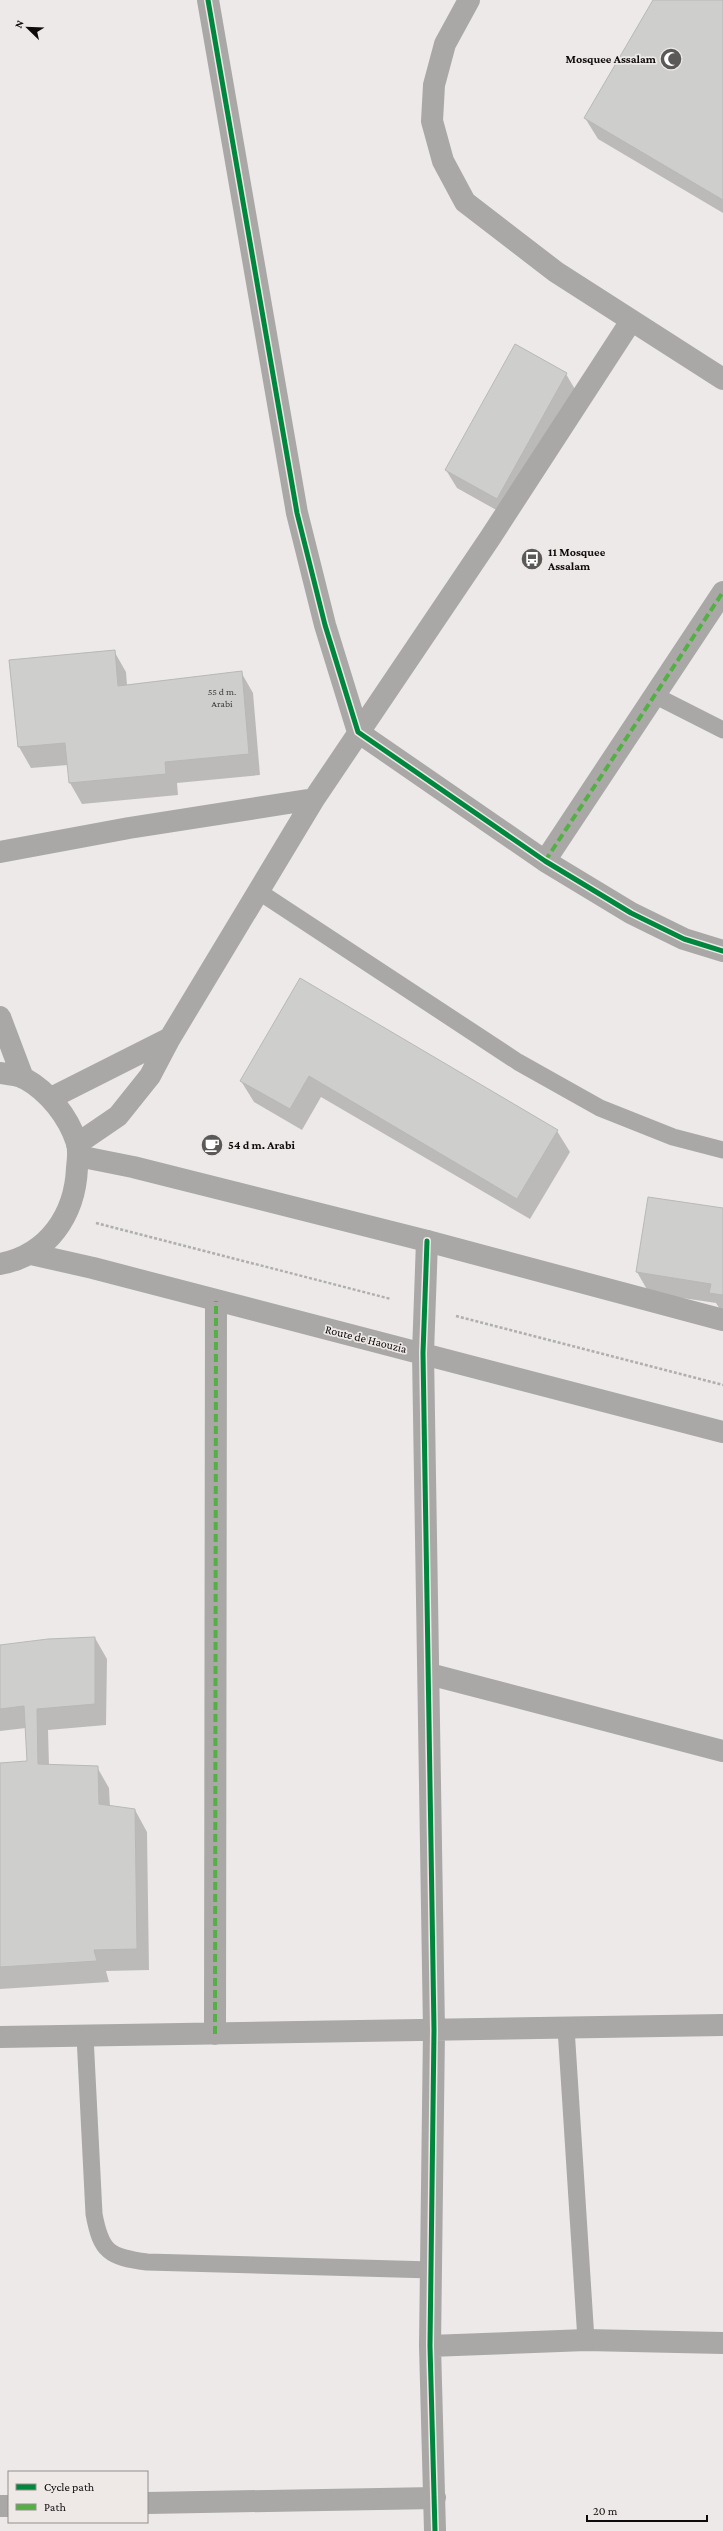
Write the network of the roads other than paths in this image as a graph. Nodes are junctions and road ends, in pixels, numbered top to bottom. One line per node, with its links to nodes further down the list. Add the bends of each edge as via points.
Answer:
1 (208, 0): 8 (street, via 297,513 325,625)
2 (469, 0): 3 (street, via 445,44 434,84 432,122 443,161 465,202 556,272)
3 (631, 321): 4 (street); 8 (street, via 490,538)
4 (723, 379)
5 (723, 592): 6 (street)
6 (656, 696): 7 (lane); 11 (street)
7 (723, 730)
8 (358, 732): 9 (street); 11 (street)
9 (314, 799): 10 (street, via 130,828); 12 (street)
10 (0, 852)
11 (545, 861): 13 (street, via 631,913 684,939)
12 (258, 891): 15 (street); 20 (lane, via 518,1062 600,1108 673,1137)
13 (723, 951)
14 (0, 1017): 17 (street)
15 (170, 1038): 18 (street); 19 (street, via 150,1076 118,1116)
16 (0, 1073): 17 (street)
17 (23, 1078): 18 (street)
18 (51, 1098): 19 (street, via 64,1116)
19 (77, 1150): 21 (street); 22 (street, via 76,1186 66,1215 54,1232)
20 (723, 1150)
21 (427, 1242): 25 (street); 26 (street)
22 (31, 1254): 23 (street); 24 (street, Route de Haouzia)
23 (0, 1264)
24 (216, 1301): 26 (street, Route de Haouzia); 33 (street)
25 (723, 1320)
26 (423, 1353): 27 (street, Route de Haouzia); 28 (street)
27 (723, 1432)
28 (429, 1674): 29 (street); 32 (street)
29 (723, 1751)
30 (722, 2021): 31 (street)
31 (566, 2028): 32 (street); 37 (lane)
32 (434, 2030): 33 (street); 36 (street)
33 (215, 2034): 34 (street)
34 (85, 2036): 35 (street); 36 (lane, via 94,2214 98,2235 112,2255 147,2262)
35 (0, 2037)
36 (432, 2270): 39 (street)
37 (586, 2340): 38 (street); 39 (street)
38 (723, 2343)
39 (430, 2346): 40 (street)
40 (435, 2498): 41 (street); 42 (street)
41 (148, 2503)
42 (435, 2531)

